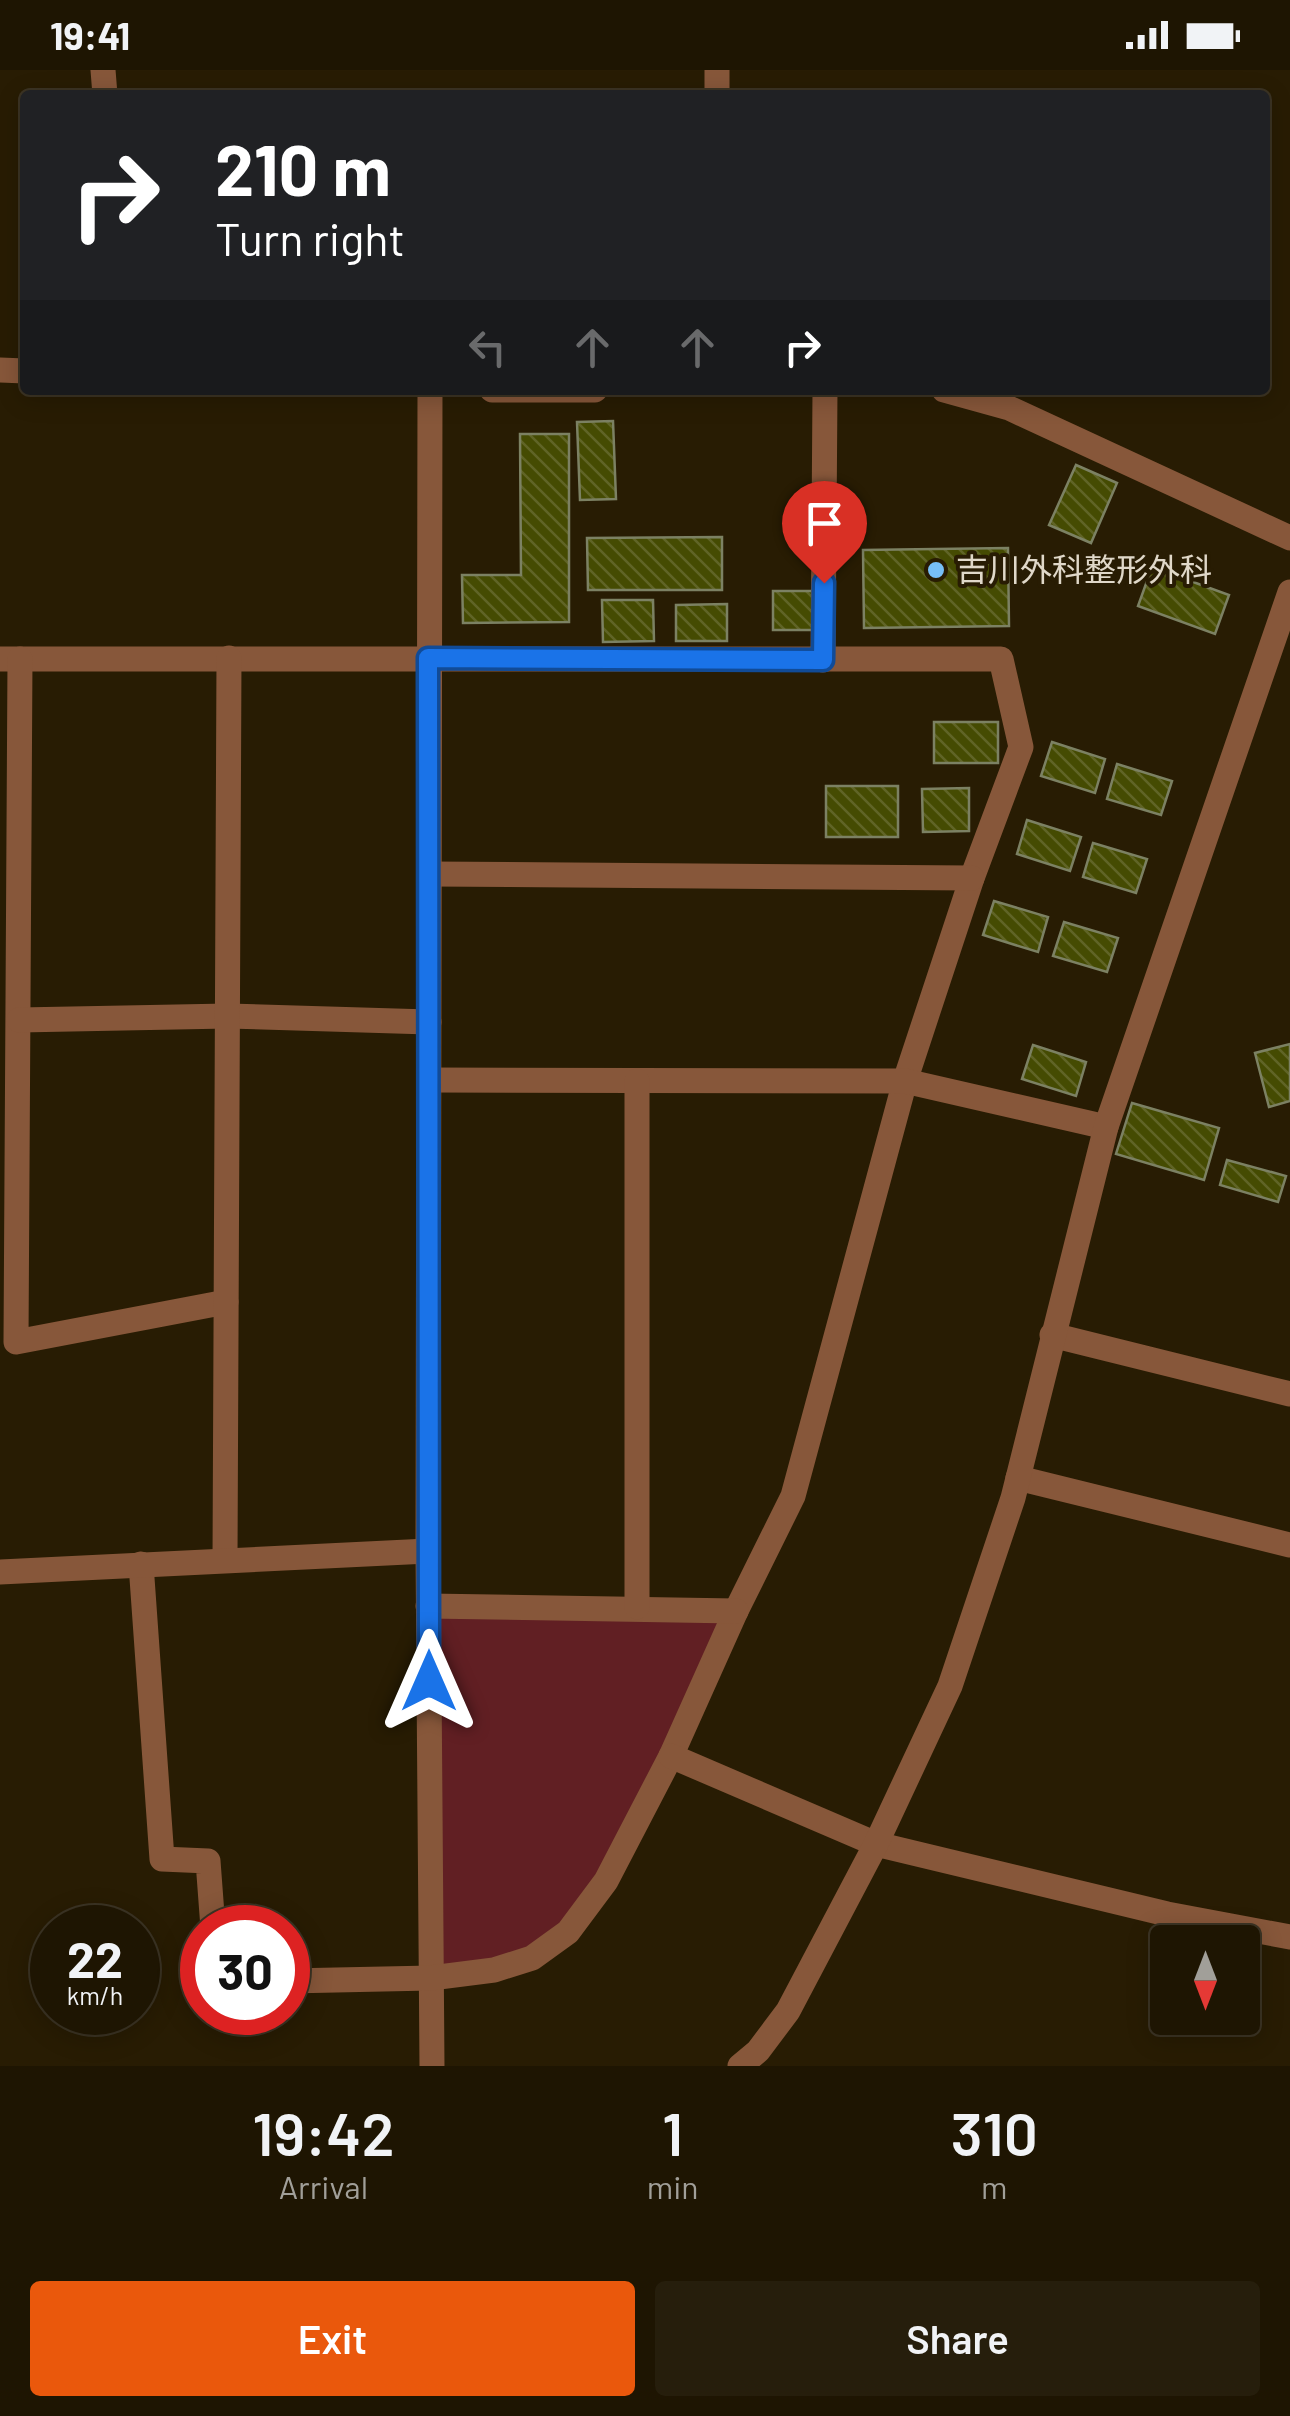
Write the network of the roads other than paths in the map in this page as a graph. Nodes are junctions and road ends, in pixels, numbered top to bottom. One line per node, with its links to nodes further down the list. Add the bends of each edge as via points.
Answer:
1 (430, 395): 7 (street)
2 (825, 395): 9 (street)
3 (962, 395): 4 (street, via 1008,408)
4 (1290, 538)
5 (1290, 592): 19 (street)
6 (229, 658): 7 (street); 8 (street); 13 (street)
7 (428, 658): 9 (street); 10 (street)
8 (10, 659): 12 (street)
9 (823, 660): 11 (street, via 1000,658 1021,747)
10 (430, 874): 11 (street); 15 (street)
11 (972, 878): 18 (street)
12 (9, 961): 14 (street)
13 (228, 1016): 14 (street); 15 (street); 20 (street)
14 (19, 1020): 20 (street, via 16,1342)
15 (429, 1022): 16 (street)
16 (431, 1080): 17 (street); 25 (street)
17 (637, 1080): 18 (street); 30 (street)
18 (905, 1080): 19 (street); 31 (street, via 793,1496)
19 (1106, 1127): 21 (street)
20 (226, 1302): 26 (street)
21 (1052, 1334): 22 (street); 23 (street)
22 (1290, 1394)
23 (1018, 1478): 24 (street); 33 (street, via 950,1686)
24 (1290, 1545)
25 (428, 1552): 26 (street); 29 (street)
26 (224, 1560): 27 (street)
27 (142, 1564): 28 (street); 34 (street, via 162,1859 208,1861)
28 (0, 1572)
29 (428, 1606): 30 (street); 36 (street)
30 (637, 1607): 31 (street)
31 (736, 1610): 32 (street)
32 (672, 1756): 33 (street); 36 (street, via 606,1881 568,1932 532,1958)
33 (876, 1844): 35 (street); 38 (street, via 788,2012)
34 (211, 1905)
35 (1290, 1937)
36 (431, 1978): 37 (street); 39 (street)
37 (310, 1981)
38 (752, 2064)
39 (432, 2066)

